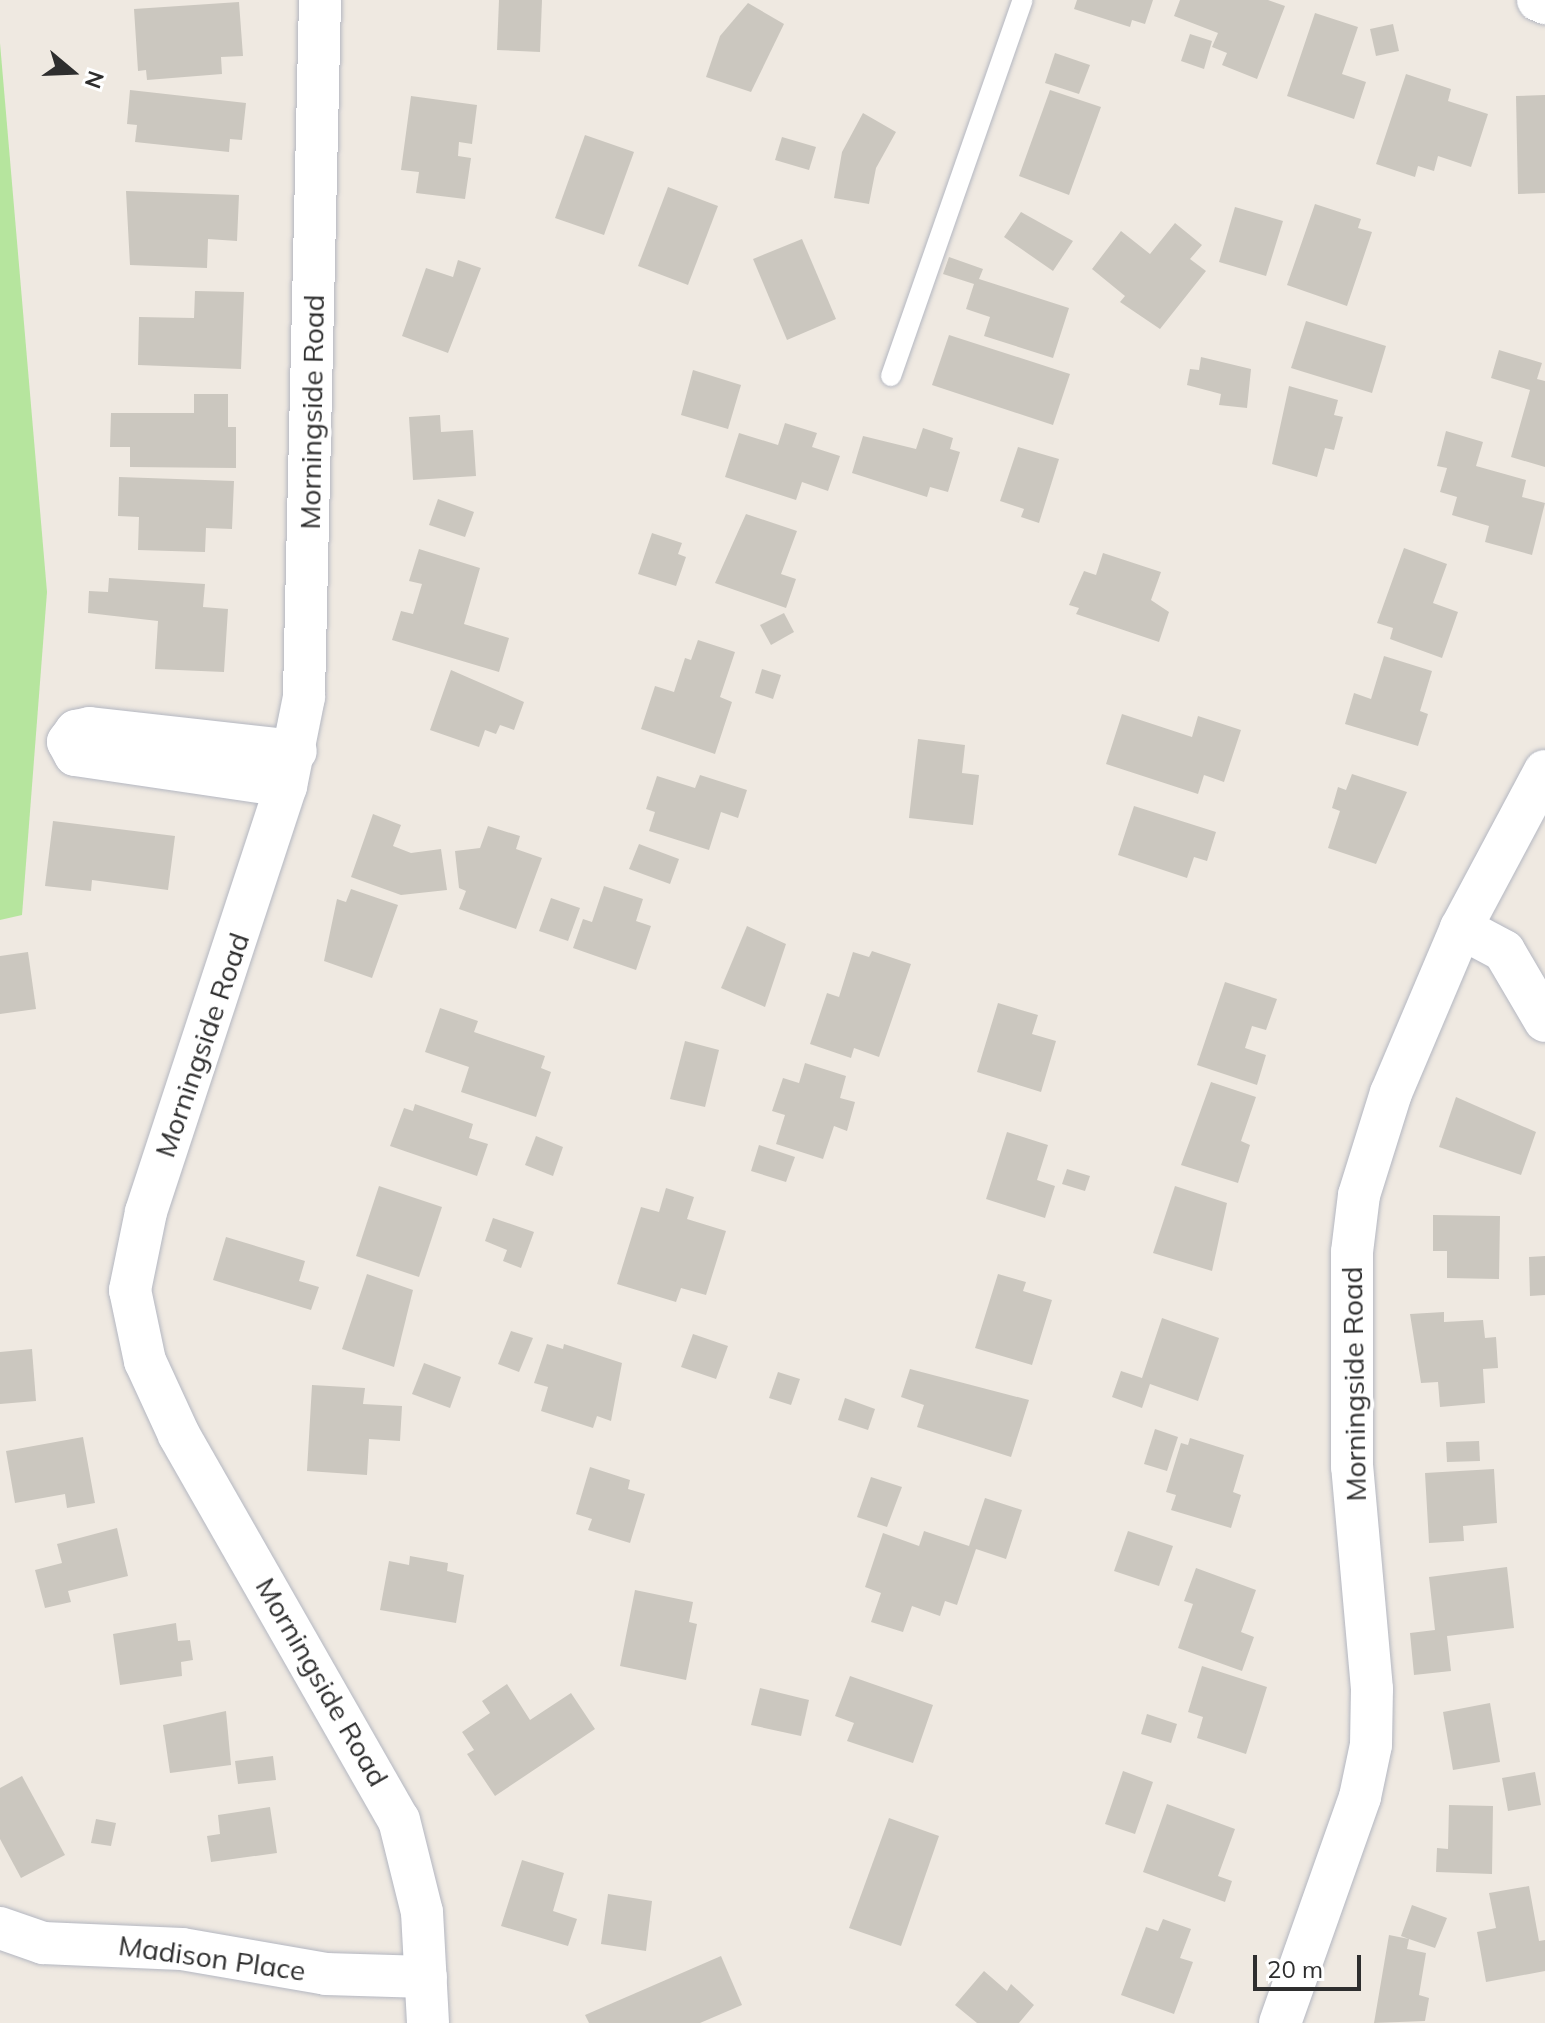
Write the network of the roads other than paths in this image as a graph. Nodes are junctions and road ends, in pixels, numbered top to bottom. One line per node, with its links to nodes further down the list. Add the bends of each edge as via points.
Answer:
1 (320, 0): 10 (street, Morningside Road, via 307,647 291,769 146,1212 130,1290 145,1361 172,1421 399,1820 422,1912)
2 (1023, 0): 5 (lane)
3 (1538, 0): 4 (street)
4 (1545, 3)
5 (891, 376)
6 (1545, 771): 7 (street, Morningside Road)
7 (1461, 928): 8 (street, via 1504,951); 12 (street, Morningside Road, via 1391,1093 1359,1195 1352,1266 1352,1467 1372,1689 1371,1745 1355,1810)
8 (1545, 1021)
9 (0, 1928): 10 (street, Madison Place, via 43,1943 182,1949 326,1974)
10 (426, 1977): 11 (street, Morningside Road)
11 (428, 2023)
12 (1280, 2023)

